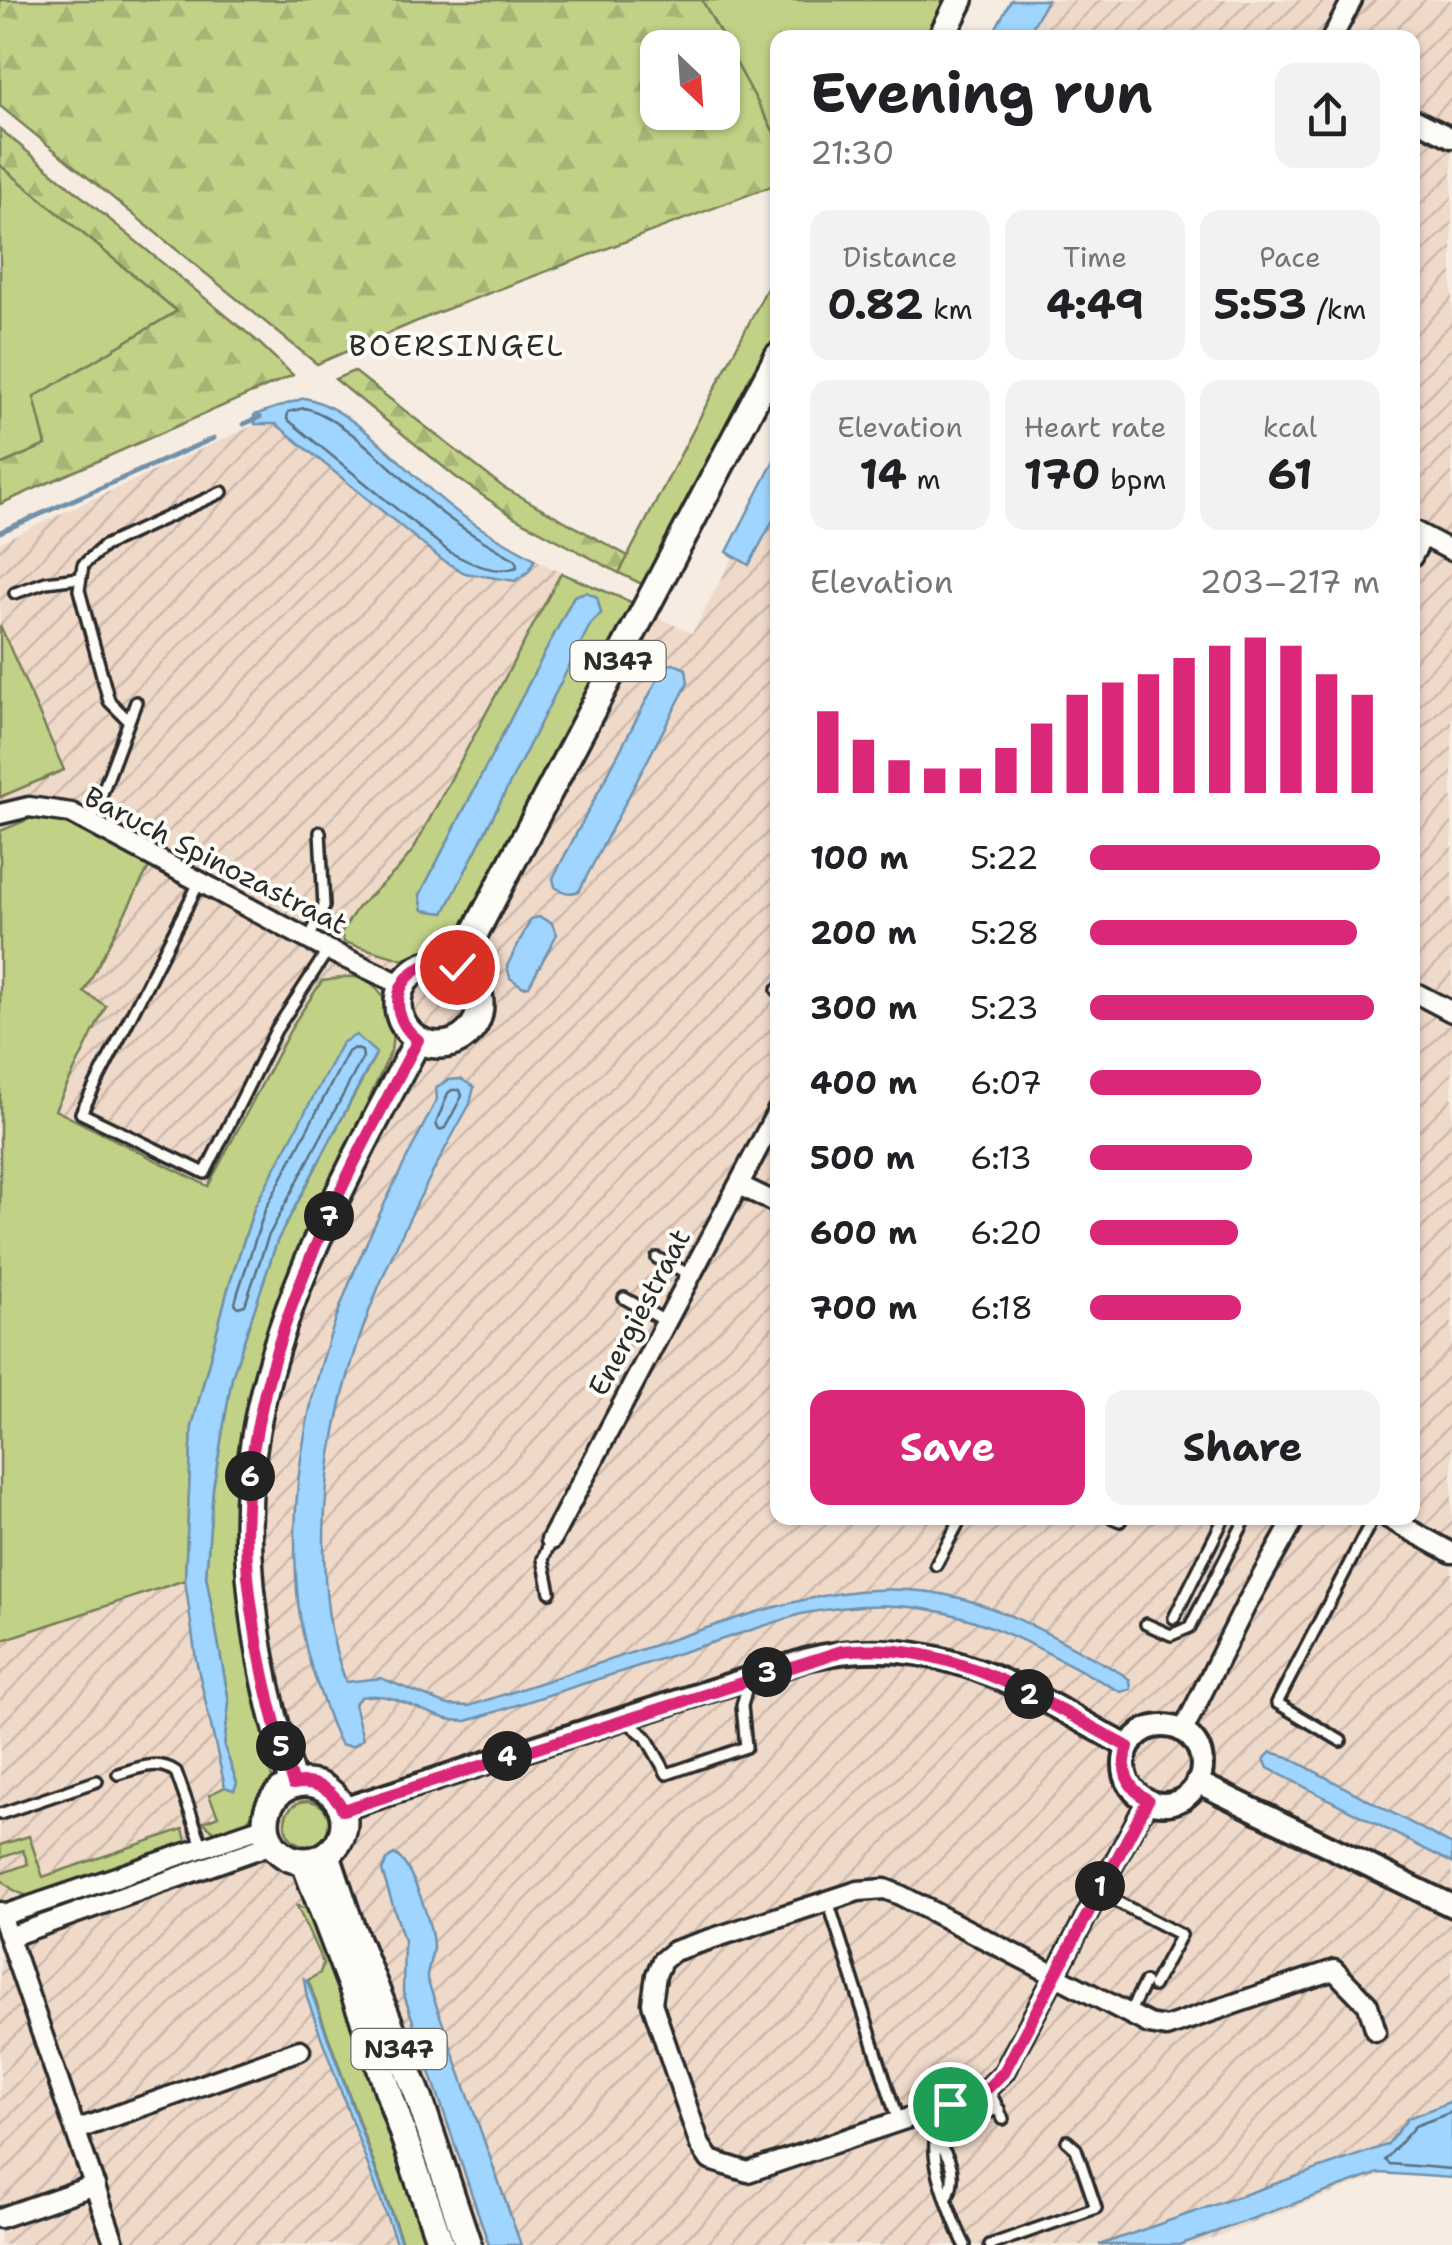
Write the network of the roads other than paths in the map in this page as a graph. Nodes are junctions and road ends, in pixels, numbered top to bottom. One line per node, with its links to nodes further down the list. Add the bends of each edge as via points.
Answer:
1 (960, 0): 3 (main road)
2 (1352, 0): 4 (street)
3 (945, 30)
4 (1336, 30)
5 (1420, 122): 6 (street)
6 (1452, 138)
7 (770, 371): 21 (main road, N347)
8 (222, 492): 11 (lane, via 104,546)
9 (1420, 534): 10 (street)
10 (1452, 551)
11 (79, 578): 12 (lane); 14 (lane, via 109,701)
12 (14, 593)
13 (136, 702): 14 (lane)
14 (129, 721): 16 (lane)
15 (0, 814): 16 (street, Baruch Spinozastraat, via 29,807)
16 (91, 823): 18 (street, Baruch Spinozastraat)
17 (320, 832): 19 (lane, via 324,906)
18 (200, 880): 19 (street, Baruch Spinozastraat); 20 (lane, via 81,1113 204,1173 276,1030)
19 (309, 939): 20 (street, Baruch Spinozastraat)
20 (328, 950): 22 (street, Baruch Spinozastraat)
21 (457, 967): 22 (main road, via 426,964); 25 (main road, via 480,996 476,1024 455,1042 436,1046)
22 (402, 985): 25 (main road, via 399,1016)
23 (1420, 996): 24 (street)
24 (1452, 1012)
25 (418, 1040): 53 (main road, via 354,1162 294,1302 266,1389 250,1475 248,1573 261,1664)
26 (770, 1125): 27 (street, Energiestraat)
27 (739, 1185): 28 (street); 30 (street, Energiestraat)
28 (770, 1200)
29 (657, 1258): 30 (lane)
30 (689, 1274): 32 (street, Energiestraat)
31 (624, 1298): 32 (lane)
32 (665, 1321): 39 (street, Energiestraat)
33 (957, 1525): 41 (lane)
34 (1220, 1525): 43 (lane)
35 (1242, 1525): 44 (lane, via 1190,1627 1171,1635)
36 (1291, 1525): 47 (street)
37 (1368, 1525): 48 (lane, via 1277,1703)
38 (1401, 1525): 40 (street)
39 (551, 1540): 42 (lane, via 543,1559)
40 (1452, 1553)
41 (936, 1565)
42 (550, 1592)
43 (1174, 1618)
44 (1146, 1624)
45 (749, 1678): 46 (street); 46 (lane, via 742,1706 746,1748 667,1774 646,1736); 49 (street, via 842,1651 922,1653 1002,1680)
46 (623, 1719): 55 (street)
47 (1183, 1731): 49 (street, via 1152,1727); 52 (street, via 1201,1756)
48 (1341, 1740)
49 (1128, 1747): 54 (street, via 1126,1778)
50 (118, 1774): 58 (lane, via 148,1765 176,1772)
51 (97, 1781): 56 (lane)
52 (1197, 1782): 54 (street, via 1178,1800); 62 (street)
53 (293, 1784): 55 (main road, via 326,1788); 57 (main road, via 271,1801)
54 (1148, 1800): 60 (street)
55 (343, 1810): 59 (main road, via 342,1836)
56 (0, 1814)
57 (269, 1835): 58 (street); 59 (main road, via 284,1855); 64 (street)
58 (203, 1848): 63 (street)
59 (316, 1858): 78 (main road, N347); 79 (main road, N347, via 350,1924 419,2098)
60 (1098, 1891): 65 (street); 66 (lane, via 1181,1935)
61 (828, 1901): 65 (street, via 885,1888); 70 (lane); 70 (street, via 674,1951 656,1975 652,2003 710,2160 748,2172)
62 (1452, 1906)
63 (1, 1914): 64 (street)
64 (10, 1937): 71 (street)
65 (1056, 1974): 66 (street); 69 (street, via 1004,2072)
66 (1128, 2013): 67 (street, via 1166,2027 1334,1970 1368,2005)
67 (1376, 2031)
68 (300, 2050): 71 (street)
69 (988, 2088): 70 (street); 72 (lane, via 1001,2114 944,2129)
70 (898, 2121)
71 (76, 2130): 74 (street)
72 (935, 2140): 75 (lane, via 932,2155); 75 (lane, via 954,2178)
73 (1067, 2141): 81 (lane, via 1076,2149 1096,2208)
74 (95, 2185): 76 (street); 77 (street)
75 (947, 2198): 80 (lane)
76 (0, 2218)
77 (115, 2245)
78 (440, 2245)
79 (468, 2245)
80 (965, 2245)
81 (990, 2245)

